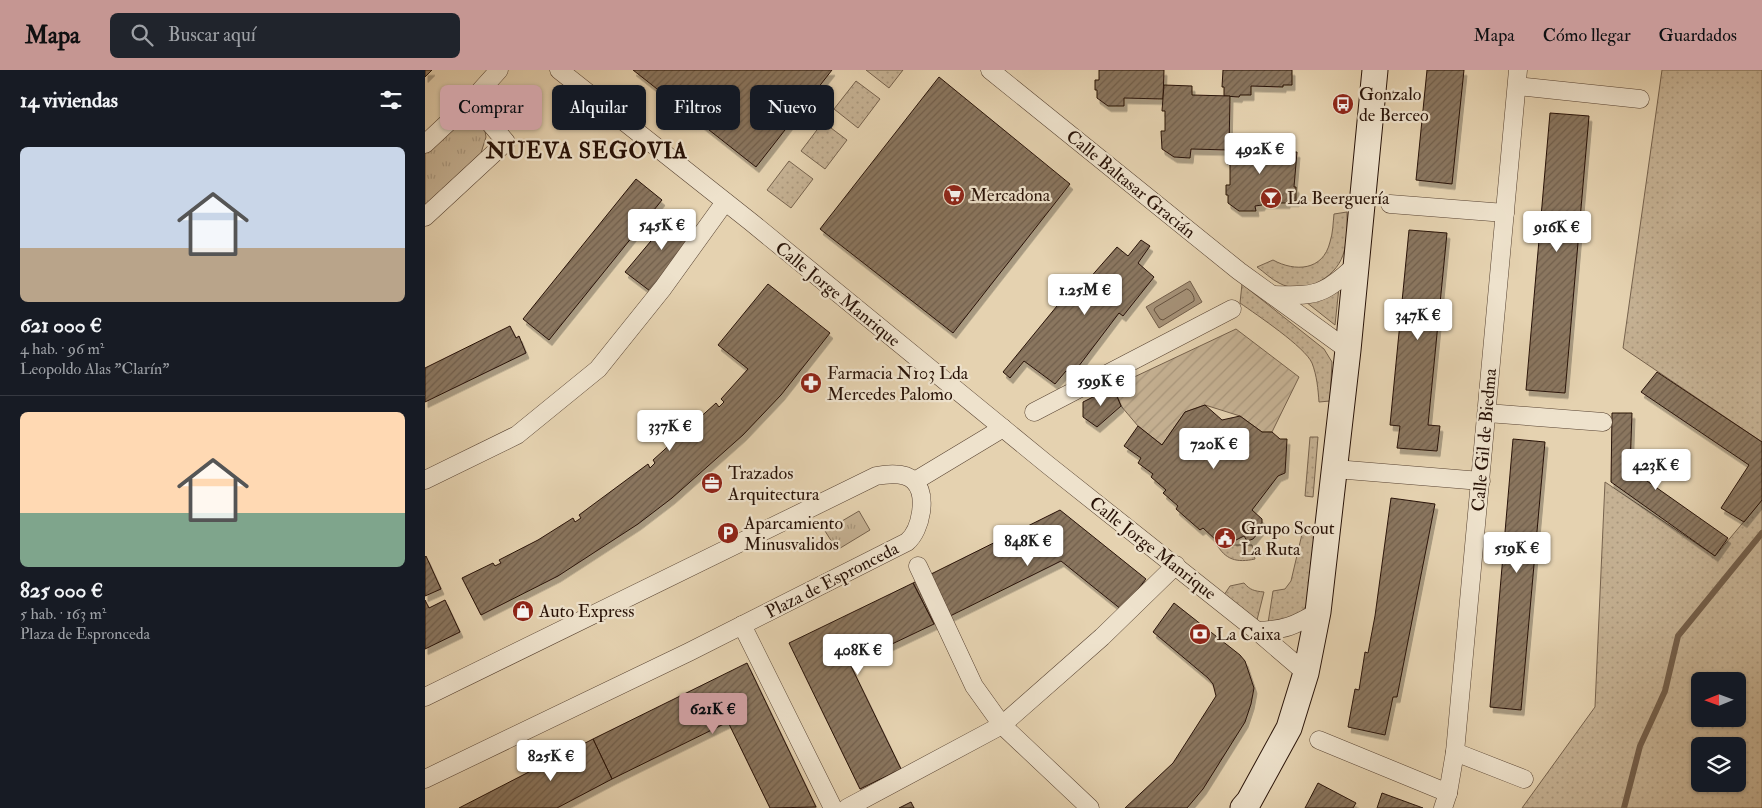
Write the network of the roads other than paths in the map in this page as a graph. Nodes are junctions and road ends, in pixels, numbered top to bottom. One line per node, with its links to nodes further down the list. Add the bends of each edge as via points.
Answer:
1 (499, 70): 6 (street)
2 (559, 70): 11 (street, Calle Jorge Manrique)
3 (990, 70): 16 (street, Calle Baltasar Gracián)
4 (1375, 70): 15 (street)
5 (1518, 78): 7 (street); 13 (street, Calle Gil de Biedma)
6 (485, 85)
7 (1640, 99)
8 (440, 130): 10 (street)
9 (496, 130): 14 (street, via 506,142)
10 (425, 144)
11 (725, 202): 22 (street, Calle Jorge Manrique); 24 (street, via 663,288 598,369 517,435)
12 (1390, 204): 13 (street)
13 (1505, 214): 20 (street, Calle Gil de Biedma)
14 (425, 217)
15 (1357, 264): 16 (street, via 1322,291); 18 (street)
16 (1273, 295): 18 (street, Calle Baltasar Gracián)
17 (1232, 309): 19 (street)
18 (1348, 350): 23 (street)
19 (1034, 412)
20 (1487, 413): 21 (street); 26 (street, Calle Gil de Biedma)
21 (1603, 422)
22 (1003, 428): 25 (street); 28 (street, Calle Jorge Manrique)
23 (1335, 469): 26 (street); 29 (street)
24 (425, 480)
25 (915, 481): 30 (street, Plaza de Espronceda, via 921,499 921,514 917,529 907,542); 33 (street, via 907,476 876,476)
26 (1481, 482): 36 (street, Calle Gil de Biedma)
27 (918, 566): 34 (street, via 975,686)
28 (1176, 566): 31 (street, Calle Jorge Manrique); 34 (street, via 1102,638)
29 (1318, 612): 31 (street, via 1289,627); 32 (street)
30 (742, 625): 37 (street, Plaza de Espronceda); 40 (street)
31 (1257, 631): 32 (street, Calle Jorge Manrique)
32 (1306, 673): 43 (street, via 1289,728)
33 (425, 697)
34 (1002, 725): 41 (street); 42 (street)
35 (1319, 740): 39 (street)
36 (1455, 752): 38 (street); 39 (street, Calle Gil de Biedma)
37 (425, 779)
38 (1524, 779)
39 (1445, 801)
40 (833, 808)
41 (847, 808)
42 (1090, 808)
43 (1243, 808)

